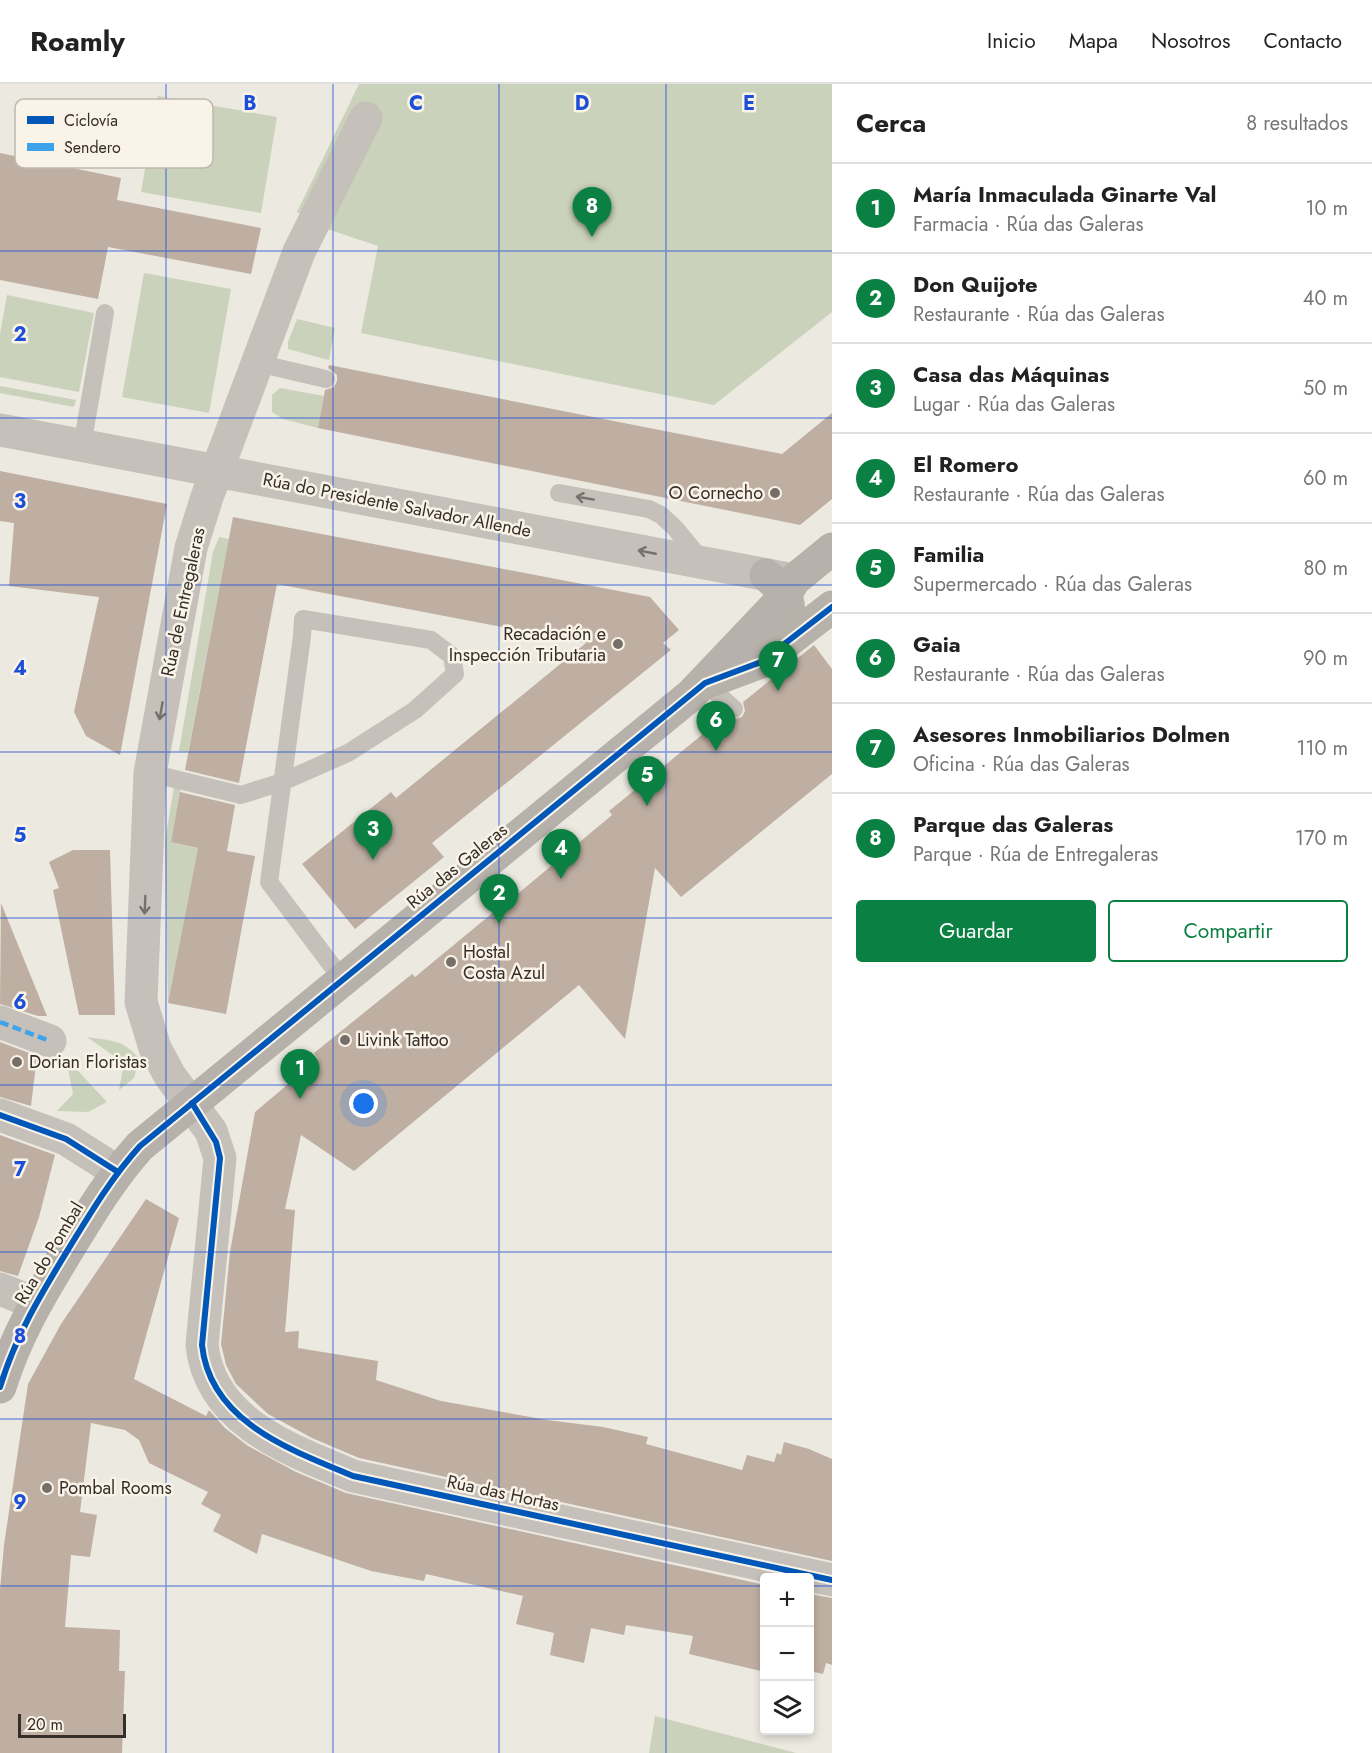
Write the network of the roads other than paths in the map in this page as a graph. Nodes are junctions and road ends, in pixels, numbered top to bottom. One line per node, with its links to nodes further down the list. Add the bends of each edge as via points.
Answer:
1 (366, 118): 3 (street, Rúa de Entregaleras, via 299,252)
2 (105, 313): 6 (lane)
3 (257, 363): 4 (lane); 7 (street, Rúa de Entregaleras)
4 (326, 379)
5 (0, 430): 6 (street, Rúa do Presidente Salvador Allende)
6 (82, 446): 7 (street, Rúa do Presidente Salvador Allende)
7 (216, 471): 10 (street, Rúa do Presidente Salvador Allende, one-way to 7); 16 (street, Rúa de Entregaleras, one-way to 16, via 190,548)
8 (559, 493): 10 (lane, one-way to 8, via 661,515)
9 (832, 549): 11 (main road, Rúa das Galeras)
10 (704, 563): 11 (street, Rúa do Presidente Salvador Allende)
11 (782, 584): 13 (main road, via 789,603 788,614 748,656); 14 (main road, Rúa das Galeras)
12 (832, 607): 13 (main road, Rúa das Galeras, via 761,662)
13 (739, 672): 14 (main road, Rúa das Galeras)
14 (705, 683): 15 (lane); 18 (main road, Rúa das Galeras)
15 (734, 709)
16 (150, 773): 17 (lane, via 241,795); 21 (street, Rúa de Entregaleras, one-way to 21, via 141,1002 155,1048 170,1076)
17 (282, 782): 17 (lane, via 348,753 415,710 455,674 452,656 431,640 303,619); 18 (lane, via 269,882)
18 (342, 979): 21 (main road, Rúa das Galeras)
19 (0, 1022): 20 (street)
20 (50, 1041)
21 (192, 1103): 23 (main road, Rúa das Galeras, via 140,1146); 26 (street, Rúa de Entregaleras, via 211,1131 220,1158 202,1345)
22 (0, 1115): 23 (street, via 66,1139)
23 (118, 1172): 25 (main road, Rúa do Pombal)
24 (0, 1289): 25 (street)
25 (35, 1303): 27 (main road, Rúa do Pombal, via 12,1348)
26 (204, 1367): 28 (street, Rúa das Hortas, via 225,1402 242,1420 294,1451 353,1476)
27 (0, 1387)
28 (832, 1580)

